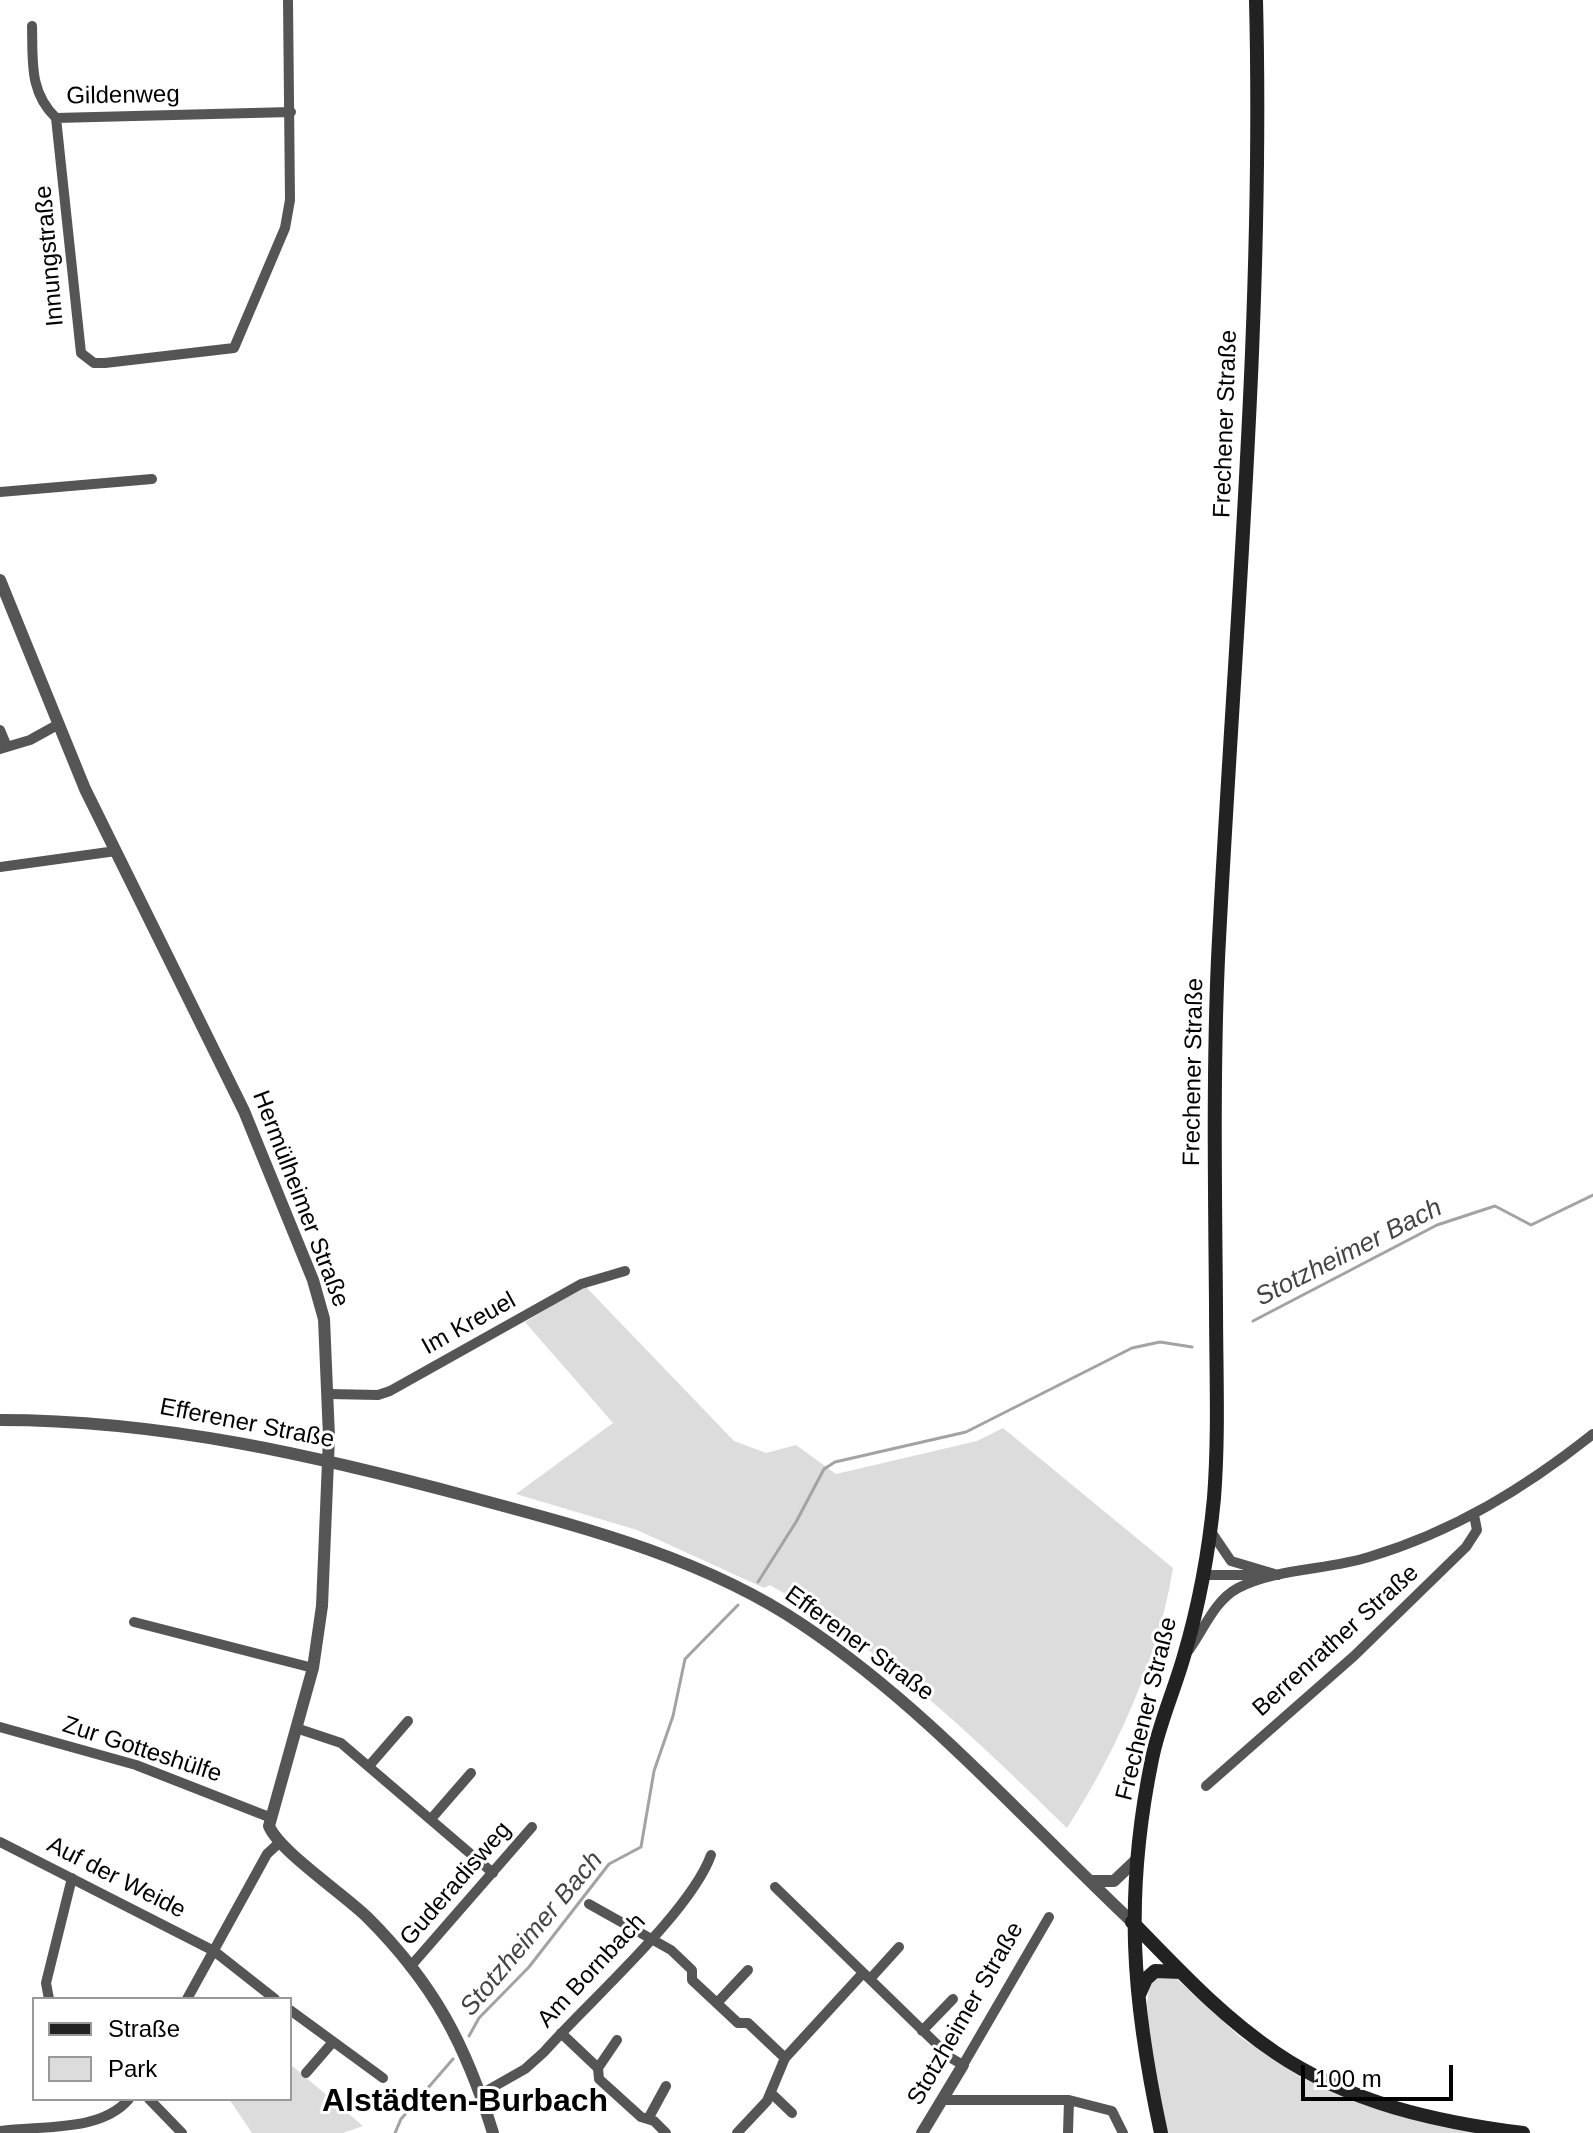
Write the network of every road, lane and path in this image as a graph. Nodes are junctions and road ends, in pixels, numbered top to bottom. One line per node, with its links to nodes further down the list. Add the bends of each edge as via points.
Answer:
1 (288, 0): 4 (street, Innungstraße)
2 (1256, 0): 20 (main road, Frechener Straße, via 1250,410 1217,1003 1219,1424)
3 (32, 26): 5 (street, Gildenweg, via 34,86)
4 (291, 112): 5 (street, Gildenweg); 5 (street, Innungstraße, via 285,228 239,342 227,351 105,363 87,360 78,345)
5 (56, 118)
6 (152, 479): 7 (street)
7 (0, 492)
8 (0, 580): 9 (street, Hermülheimer Straße)
9 (59, 724): 11 (street); 12 (street, Hermülheimer Straße)
10 (0, 730): 11 (street)
11 (4, 748)
12 (116, 851): 13 (street); 15 (street, Hermülheimer Straße, via 231,1083 313,1280 324,1319)
13 (0, 867)
14 (625, 1271): 15 (street, Im Kreuel, via 581,1284 390,1391)
15 (329, 1394): 18 (street, Hermülheimer Straße)
16 (0, 1420): 18 (street, Efferener Straße, via 124,1424)
17 (1593, 1434): 19 (street, Berrenrather Straße, via 1526,1485)
18 (327, 1460): 25 (street, Hermülheimer Straße, via 322,1606); 41 (street, Efferener Straße, via 554,1519 696,1568 766,1602 921,1714)
19 (1474, 1515): 22 (street, Berrenrather Straße, via 1369,1557); 31 (street, Berrenrather Straße, via 1477,1530 1466,1547 1354,1656)
20 (1211, 1529): 21 (main road, Frechener Straße); 22 (street, Berrenrather Straße, via 1231,1561)
21 (1204, 1575): 22 (street, Berrenrather Straße); 24 (main road, Frechener Straße)
22 (1280, 1575): 24 (street, Berrenrather Straße, via 1230,1594)
23 (134, 1622): 25 (street)
24 (1183, 1658): 38 (main road, Frechener Straße, via 1153,1756)
25 (313, 1668): 28 (street, Hermülheimer Straße)
26 (408, 1721): 29 (street)
27 (0, 1727): 32 (street, Zur Gotteshülfe, via 136,1765)
28 (296, 1728): 29 (street, via 333,1738); 32 (street, Hermülheimer Straße)
29 (369, 1766): 33 (street)
30 (471, 1773): 33 (street)
31 (1206, 1786)
32 (269, 1817): 36 (street, via 272,1834)
33 (431, 1819): 39 (street)
34 (532, 1827): 39 (street, Guderadisweg)
35 (0, 1842): 40 (street, Auf der Weide)
36 (280, 1842): 48 (street, via 267,1854); 49 (street, via 367,1917)
37 (711, 1855): 46 (street, Am Bornbach, via 699,1879)
38 (1135, 1861): 41 (street, via 1114,1881); 45 (main road, Frechener Straße)
39 (493, 1873): 49 (street, Guderadisweg)
40 (72, 1878): 48 (street, Auf der Weide); 54 (street, via 46,1983)
41 (1090, 1881): 45 (street, Efferener Straße)
42 (775, 1887): 52 (street)
43 (589, 1904): 46 (street)
44 (1049, 1917): 65 (street, Stotzheimer Straße)
45 (1132, 1922): 51 (main road, Efferener Straße); 53 (main road, Frechener Straße)
46 (651, 1938): 58 (street, via 692,1970 692,1980); 61 (street, Am Bornbach)
47 (899, 1947): 52 (street)
48 (214, 1951): 55 (street); 56 (street, Auf der Weide)
49 (410, 1967): 71 (street, via 456,2032)
50 (748, 1970): 58 (street)
51 (1181, 1972): 53 (main road, via 1155,1971); 87 (main road, Efferener Straße, via 1227,2016 1309,2073 1424,2117)
52 (867, 1976): 60 (street); 64 (street)
53 (1138, 1995): 86 (main road, Frechener Straße)
54 (49, 1997)
55 (188, 1997)
56 (272, 1997)
57 (953, 1999): 60 (street)
58 (717, 2003): 64 (street)
59 (292, 2012): 63 (street)
60 (922, 2031): 65 (street)
61 (561, 2033): 66 (street); 71 (street, Am Bornbach, via 525,2069)
62 (617, 2040): 66 (street)
63 (332, 2043): 67 (street); 68 (street, via 346,2047)
64 (785, 2058): 70 (street)
65 (963, 2065): 72 (street, Stotzheimer Straße)
66 (598, 2068): 77 (street, via 599,2079)
67 (306, 2073)
68 (383, 2078)
69 (666, 2086): 77 (street)
70 (771, 2093): 76 (street); 82 (street)
71 (481, 2094): 80 (street)
72 (944, 2100): 73 (street); 83 (street, Stotzheimer Straße)
73 (1069, 2100): 84 (street); 85 (street, via 1112,2111)
74 (127, 2101): 78 (street, via 89,2121)
75 (151, 2101): 79 (street)
76 (792, 2113)
77 (648, 2119): 81 (street)
78 (0, 2131)
79 (182, 2133)
80 (493, 2133)
81 (666, 2133)
82 (737, 2133)
83 (922, 2133)
84 (1068, 2133)
85 (1123, 2133)
86 (1161, 2133)
87 (1523, 2133)

